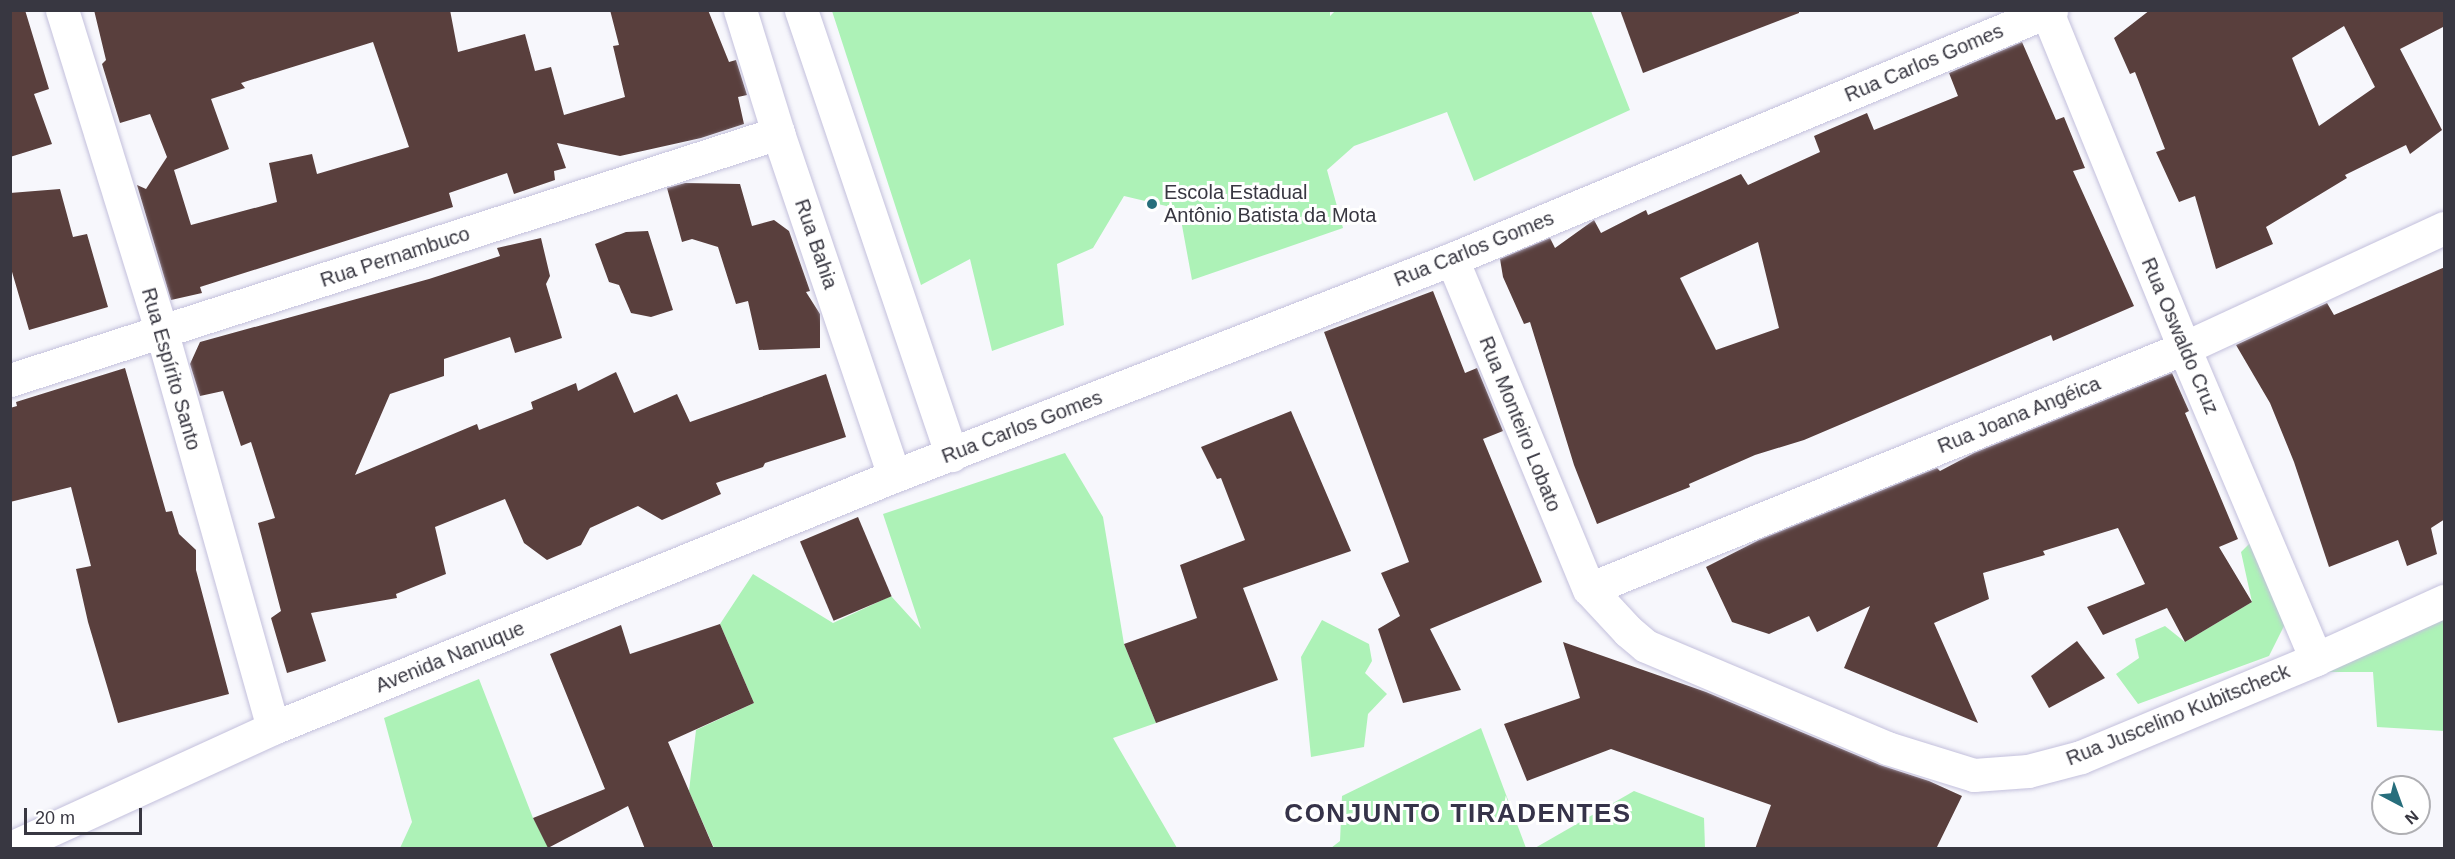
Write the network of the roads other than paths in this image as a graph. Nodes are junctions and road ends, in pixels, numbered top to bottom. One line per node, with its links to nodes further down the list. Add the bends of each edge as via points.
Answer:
1 (62, 10): 8 (street, Rua Espírito Santo)
2 (740, 10): 5 (street, Rua Bahia)
3 (801, 10): 11 (street)
4 (2049, 11): 7 (street, Rua Carlos Gomes); 9 (street, Rua Oswaldo Cruz)
5 (778, 133): 8 (street, Rua Pernambuco); 12 (street, Rua Bahia)
6 (2445, 228): 9 (street, Rua Joana Angéica)
7 (1452, 259): 11 (street, Rua Carlos Gomes); 13 (street, Rua Monteiro Lobato)
8 (162, 333): 10 (street, Rua Pernambuco); 16 (street, Rua Espírito Santo)
9 (2184, 348): 13 (street, Rua Joana Angéica); 15 (street, Rua Oswaldo Cruz)
10 (10, 380)
11 (952, 455): 12 (street, Rua Carlos Gomes)
12 (894, 476): 16 (street, Avenida Nanuque)
13 (1589, 589): 15 (street, Rua Juscelino Kubitscheck, via 1646,646 1887,748 1974,775 2028,771 2081,757)
14 (2445, 602): 15 (street, Rua Juscelino Kubitscheck)
15 (2316, 659)
16 (273, 729): 17 (street, Avenida Nanuque)
17 (11, 849)

